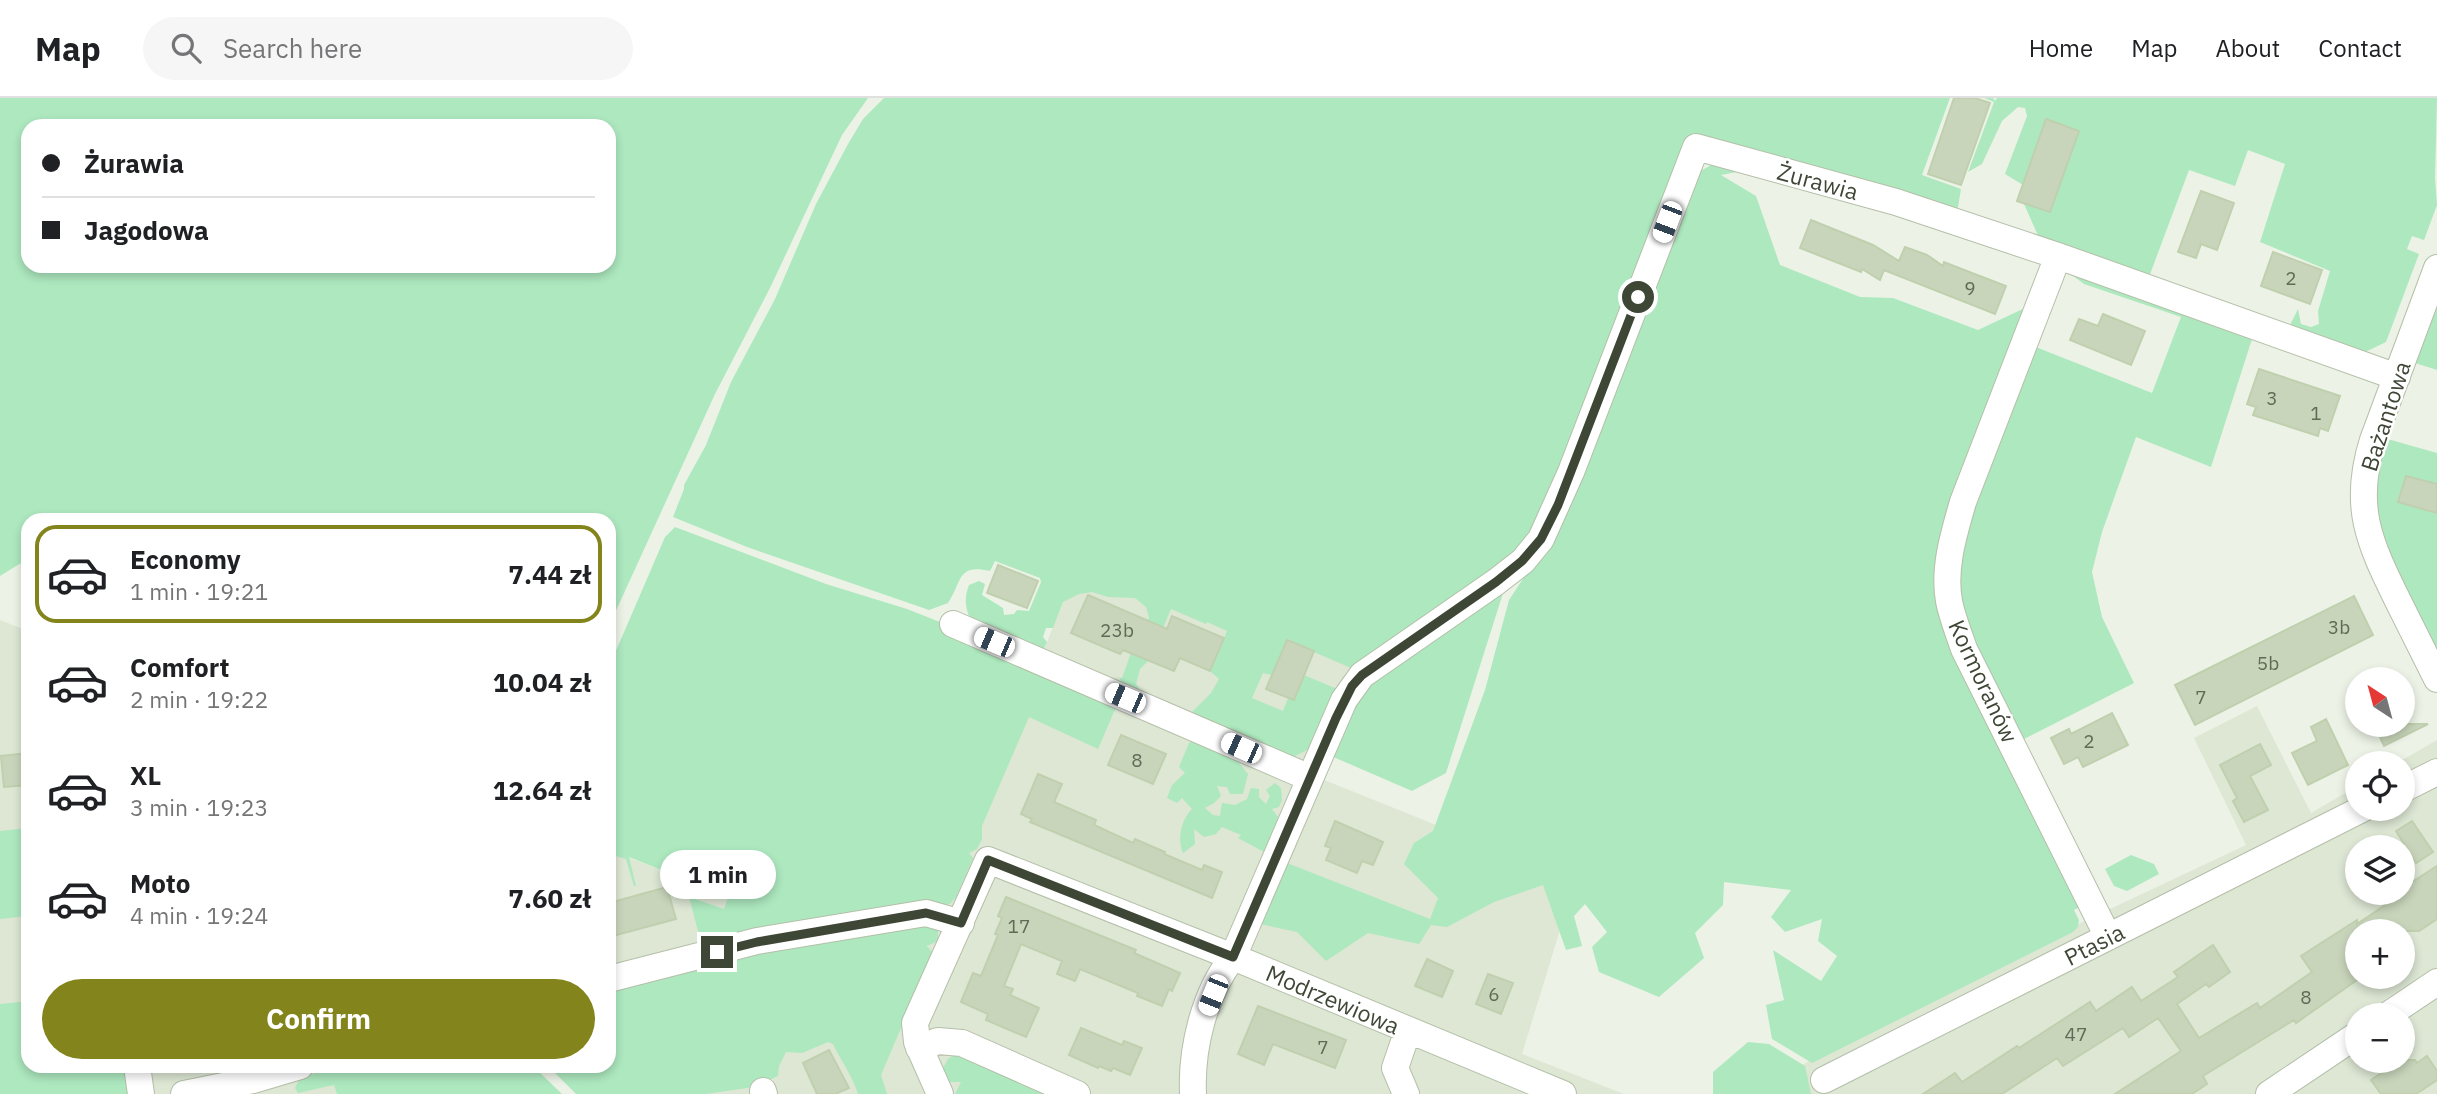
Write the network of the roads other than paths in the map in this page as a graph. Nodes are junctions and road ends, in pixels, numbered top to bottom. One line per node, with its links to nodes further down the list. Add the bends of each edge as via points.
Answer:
1 (2058, 256): 3 (street, Żurawia); 7 (street, Żurawia, via 1896,202 1696,147 1541,539 1496,582 1362,675 1352,686); 11 (street, Kormoranów, via 1963,502 1947,574 1949,601 1964,649)
2 (2437, 268): 3 (street, Bażantowa)
3 (2397, 377): 5 (street, Bażantowa, via 2366,466 2365,516 2373,548)
4 (953, 624): 7 (street)
5 (2437, 679)
6 (2437, 772): 8 (street)
7 (1310, 778): 12 (street)
8 (2415, 783)
9 (2345, 818): 11 (street, Ptasia)
10 (961, 923): 12 (street, Modrzewiowa, via 988,860); 13 (street, via 926,913 757,942); 18 (street, Modrzewiowa, via 916,1018)
11 (2108, 937): 21 (street, Ptasia)
12 (1233, 957): 16 (street, Modrzewiowa); 26 (street, via 1220,975 1197,1038)
13 (616, 977)
14 (2437, 982): 15 (street)
15 (2406, 1003)
16 (1408, 1030): 27 (street, via 1395,1068); 28 (street, Modrzewiowa)
17 (2345, 1043): 29 (street)
18 (919, 1048): 24 (street, Modrzewiowa); 25 (street, via 938,1041 962,1042)
19 (139, 1073): 22 (street)
20 (276, 1073): 23 (street)
21 (1824, 1080)
22 (141, 1094)
23 (184, 1094)
24 (940, 1094)
25 (1077, 1094)
26 (1193, 1094)
27 (1406, 1094)
28 (1563, 1094)
29 (2269, 1094)

